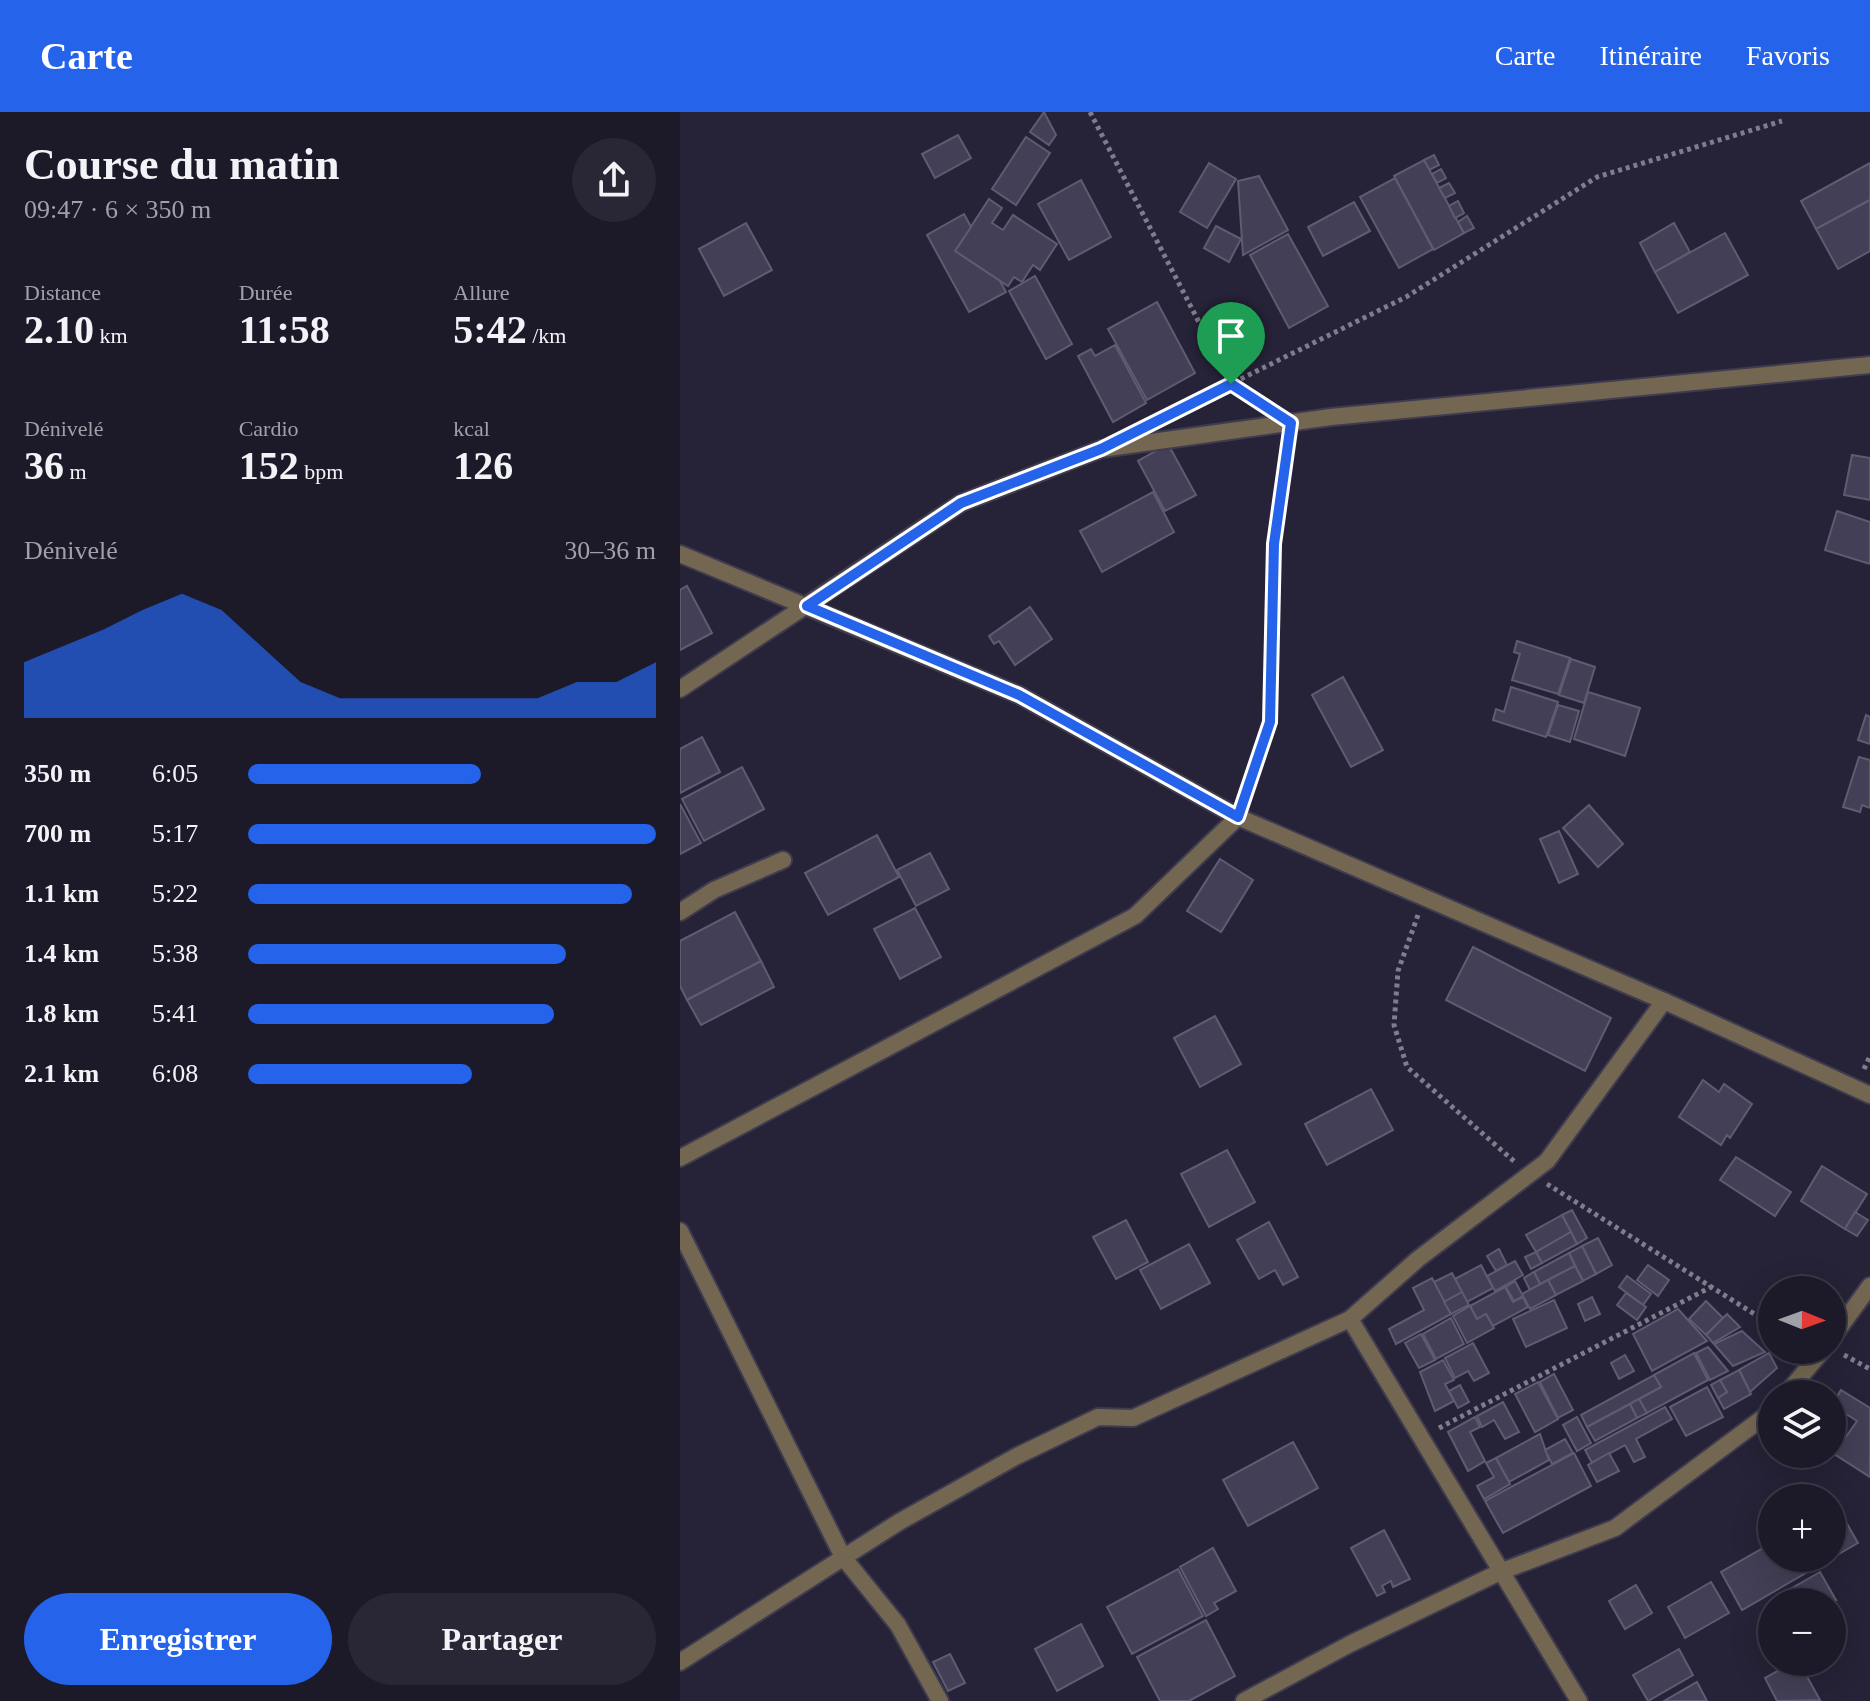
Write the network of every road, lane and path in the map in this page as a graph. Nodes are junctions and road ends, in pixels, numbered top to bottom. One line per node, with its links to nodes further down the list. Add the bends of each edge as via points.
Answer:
1 (1090, 112): 4 (path)
2 (1782, 121): 4 (path, via 1597,177 1406,297)
3 (1870, 365): 6 (street)
4 (1231, 384): 5 (path); 6 (path)
5 (1153, 423)
6 (1291, 423): 8 (street, via 1101,449 961,503); 10 (path, via 1274,544 1270,722)
7 (680, 554): 8 (street)
8 (807, 606): 9 (street); 10 (street, via 1019,695)
9 (680, 689)
10 (1238, 817): 13 (street); 15 (street, via 1135,916)
11 (783, 860): 12 (street, via 714,890)
12 (680, 912)
13 (1664, 1001): 14 (street); 19 (street, via 1547,1161 1418,1259)
14 (1870, 1095)
15 (680, 1158)
16 (680, 1231): 27 (street)
17 (1870, 1286): 20 (street)
18 (1711, 1287): 26 (path)
19 (1350, 1319): 26 (street); 27 (street, via 1133,1418 1098,1417 1017,1456)
20 (1846, 1319)
21 (1846, 1357): 23 (path)
22 (1811, 1364): 24 (street)
23 (1870, 1369)
24 (1798, 1380)
25 (1758, 1421): 28 (street, via 1615,1528)
26 (1421, 1438): 28 (street)
27 (843, 1557): 29 (street); 30 (street, via 898,1625)
28 (1500, 1572): 31 (street); 32 (street)
29 (680, 1662)
30 (940, 1701)
31 (1244, 1701)
32 (1579, 1701)

